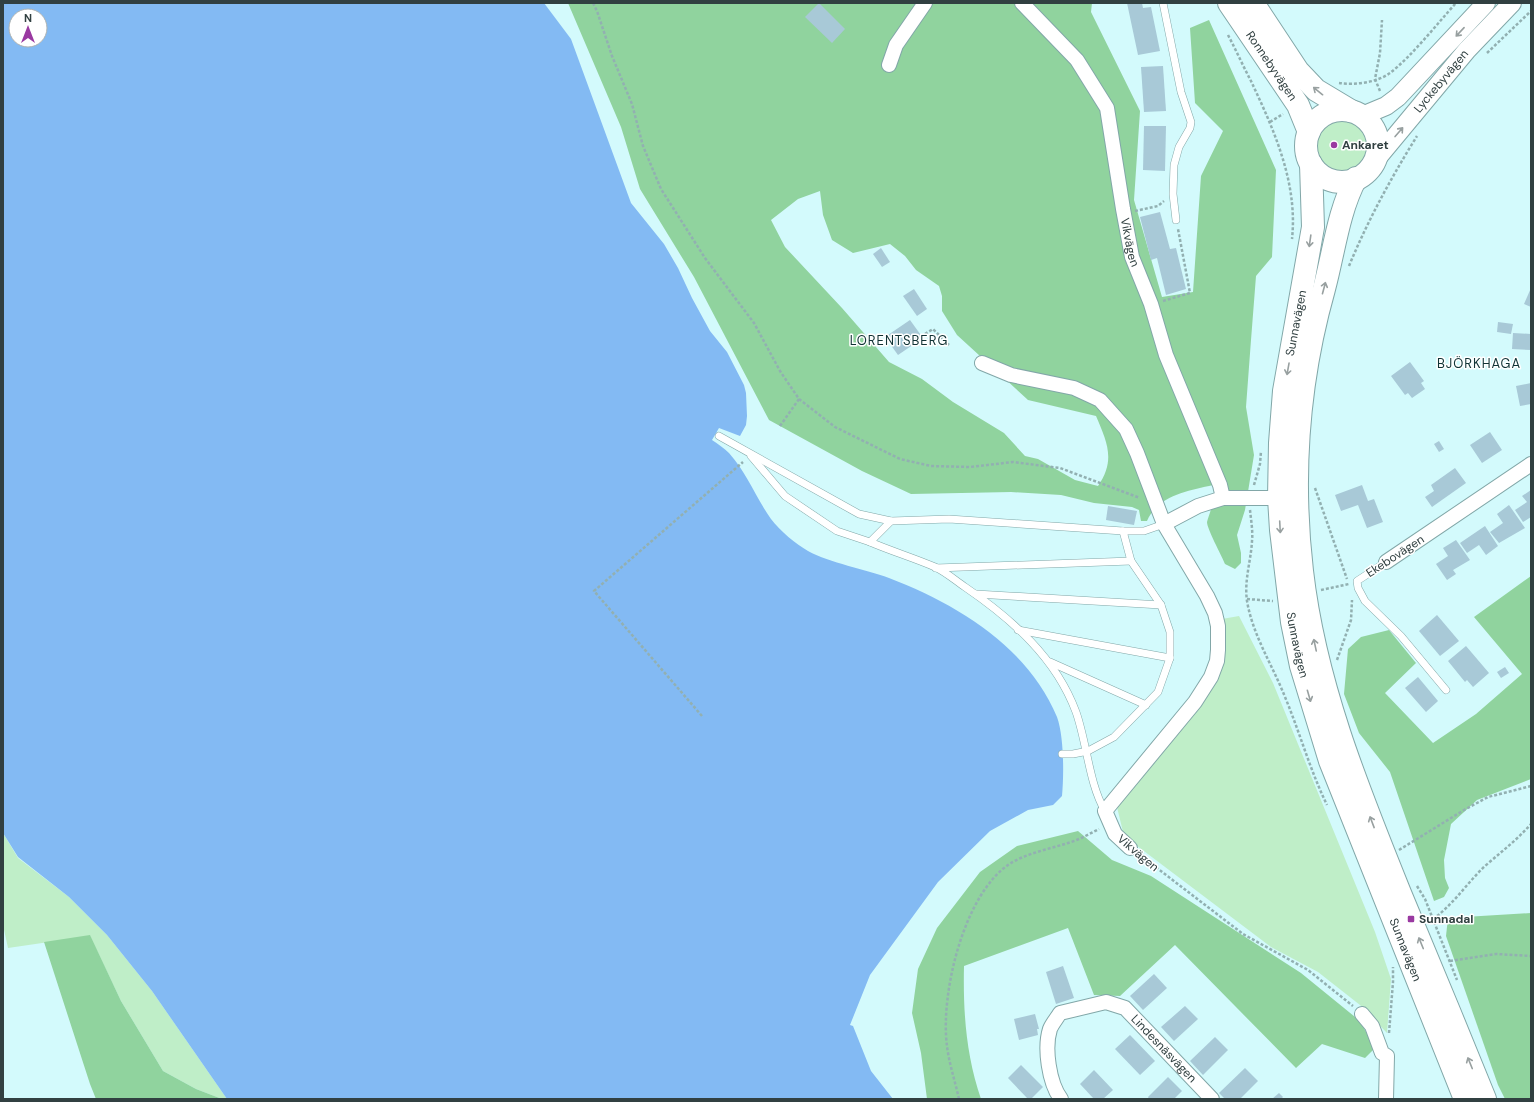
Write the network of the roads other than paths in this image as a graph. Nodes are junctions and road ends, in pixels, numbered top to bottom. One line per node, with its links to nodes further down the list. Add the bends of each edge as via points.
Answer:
1 (925, 3): 8 (street, via 896,45)
2 (1022, 3): 19 (street, Vikvägen, via 1078,60 1107,108 1132,257 1151,304 1166,355 1215,470)
3 (1163, 3): 14 (lane, via 1181,92 1191,122 1174,165 1173,194)
4 (1229, 3): 10 (highway, Ronnebyvägen, via 1298,105)
5 (1253, 3): 9 (highway, Ronnebyvägen, one-way to 5, via 1316,90 1298,71)
6 (1486, 3): 9 (street, Lyckebyvägen, one-way to 9, via 1398,97 1386,106)
7 (1512, 3): 11 (street, Lyckebyvägen, one-way to 7, via 1467,50)
8 (889, 65)
9 (1356, 113): 10 (highway, via 1339,110 1325,114); 11 (highway, via 1369,122 1377,136)
10 (1309, 132): 12 (highway, via 1307,148)
11 (1374, 162): 13 (highway, via 1365,173)
12 (1311, 164): 13 (highway, via 1323,176 1334,180); 20 (highway, Sunnavägen, one-way to 20, via 1313,227 1284,391)
13 (1356, 178): 44 (highway, Sunnavägen, one-way to 13, via 1346,755 1319,666 1302,574 1297,500 1298,429 1303,386 1314,326 1343,206)
14 (1176, 220)
15 (982, 363): 22 (street, via 1011,375 1074,388 1100,400 1126,429)
16 (719, 436): 17 (lane)
17 (748, 453): 21 (lane, via 859,514); 24 (lane, via 785,496 837,531)
18 (1531, 464): 26 (street, Ekebovägen)
19 (1223, 498): 20 (street); 22 (street, via 1198,506)
20 (1279, 498): 43 (highway, Sunnavägen, one-way to 43, via 1283,559 1292,622 1317,724 1379,887)
21 (891, 520): 23 (lane, via 949,519); 24 (lane)
22 (1164, 524): 23 (lane, via 1144,531); 37 (street, via 1212,605 1218,626 1217,661 1211,677 1195,702)
23 (1123, 531): 25 (lane)
24 (870, 542): 27 (lane)
25 (1131, 561): 27 (lane); 29 (lane)
26 (1386, 562): 33 (lane, Ekebovägen, via 1357,581 1358,588 1365,601 1401,636)
27 (936, 568): 28 (lane)
28 (975, 594): 29 (lane); 30 (lane, via 1007,617)
29 (1161, 605): 31 (lane, via 1170,632)
30 (1018, 630): 31 (lane); 32 (lane)
31 (1170, 658): 34 (lane, via 1158,692)
32 (1050, 662): 34 (lane); 35 (lane, via 1076,712)
33 (1446, 690)
34 (1146, 705): 35 (lane, via 1114,737)
35 (1088, 750): 36 (lane); 37 (lane, via 1099,800)
36 (1062, 754)
37 (1105, 811): 38 (street, Vikvägen, via 1115,834)
38 (1130, 848)
39 (1362, 1014): 42 (street, via 1372,1026 1382,1053 1387,1056)
40 (1061, 1099): 41 (street, Lindesnäsvägen, via 1048,1063 1047,1045 1050,1028 1060,1013 1106,1002 1124,1008)
41 (1212, 1099)
42 (1386, 1099)
43 (1465, 1099)
44 (1485, 1099)

